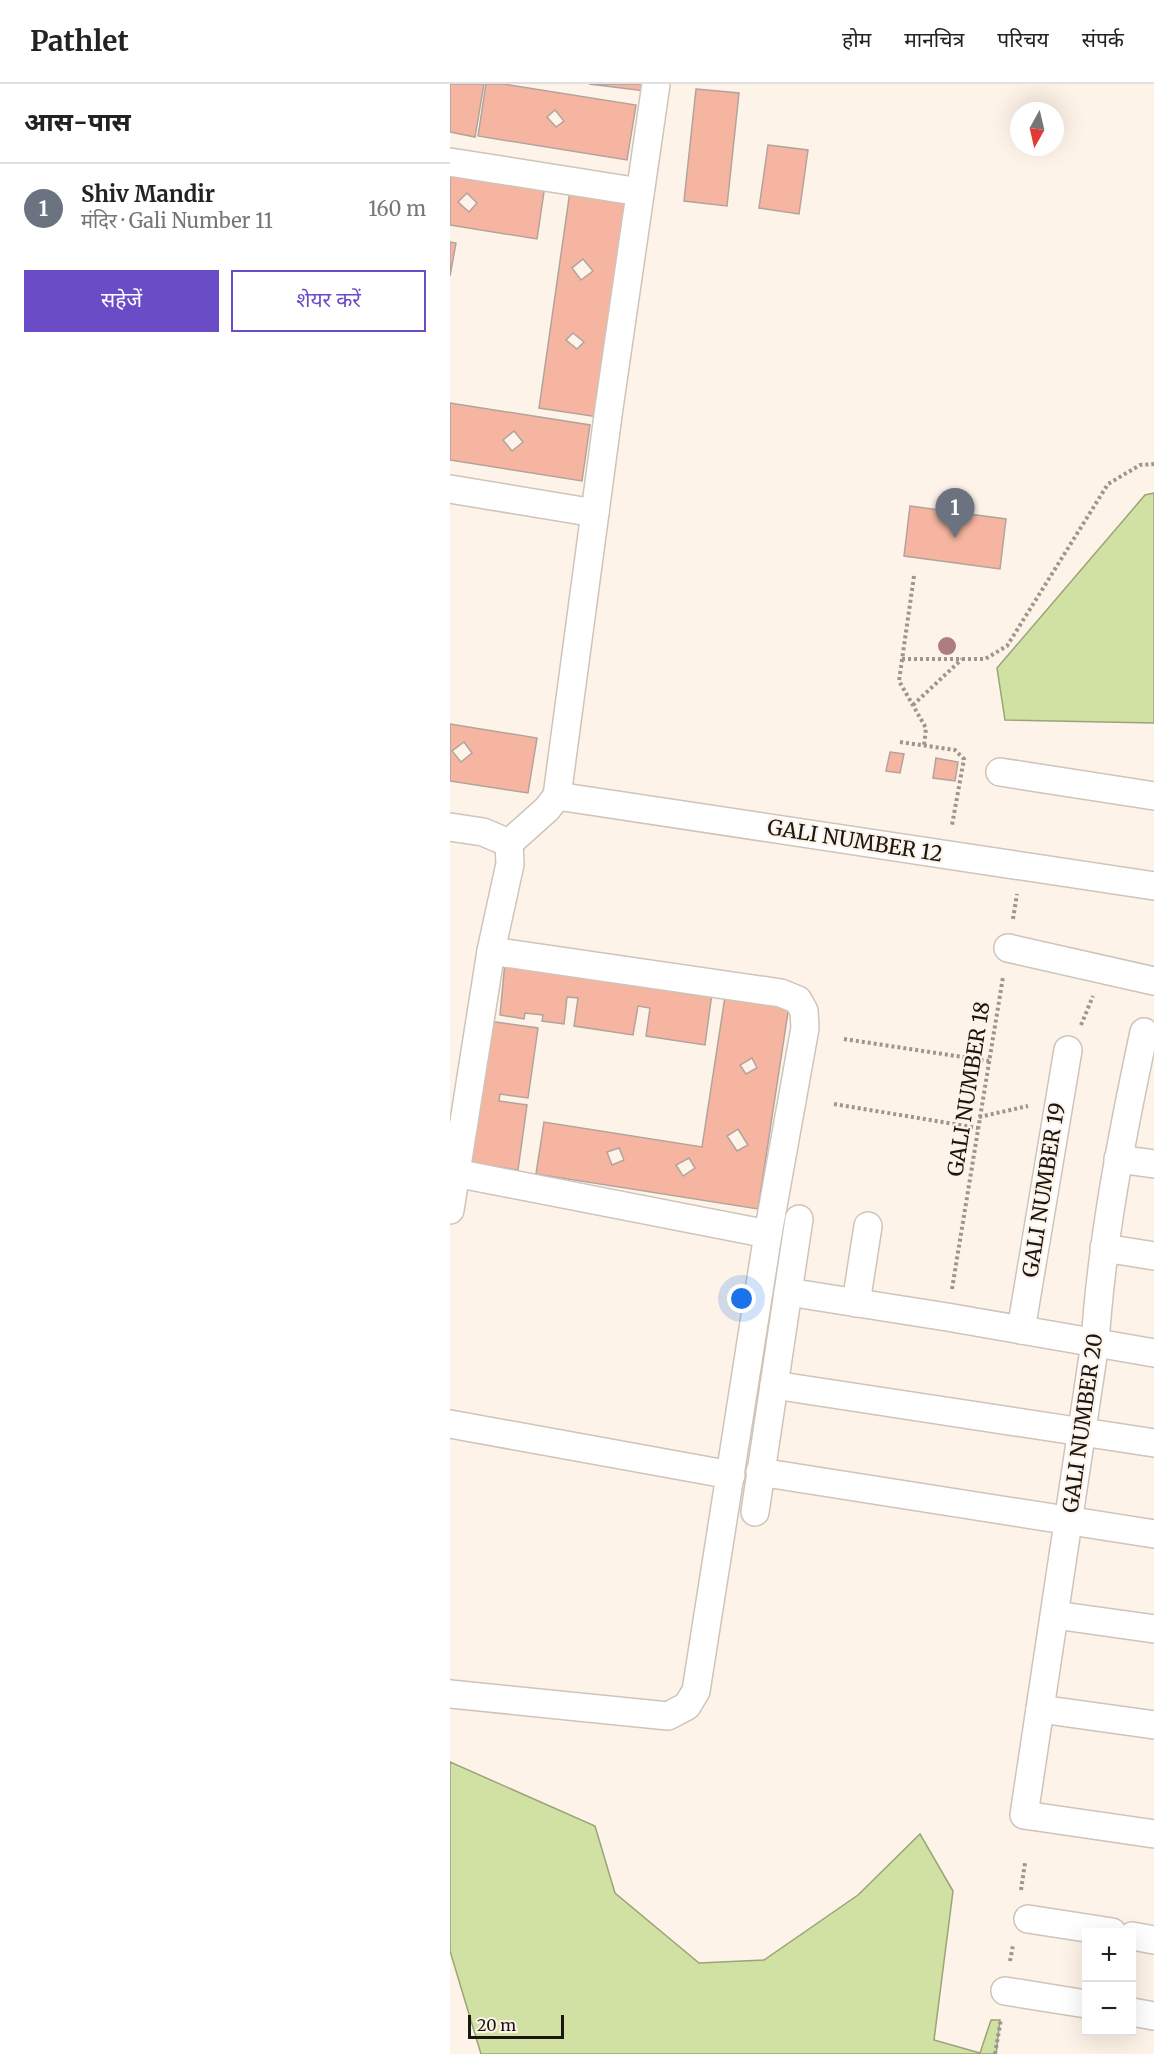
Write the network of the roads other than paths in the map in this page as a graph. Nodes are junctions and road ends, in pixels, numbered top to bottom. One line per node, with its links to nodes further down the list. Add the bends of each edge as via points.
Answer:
1 (656, 84): 3 (street)
2 (450, 162): 3 (street)
3 (640, 192): 5 (street)
4 (450, 489): 5 (street)
5 (595, 513): 7 (street)
6 (1000, 772): 8 (street)
7 (557, 796): 10 (street); 11 (street, GALI NUMBER 12)
8 (1154, 796)
9 (450, 827): 10 (street, via 483,832)
10 (509, 843): 13 (street, via 510,864)
11 (1154, 886)
12 (1008, 948): 14 (street)
13 (491, 951): 20 (street); 24 (street, via 781,993 798,1000 804,1011 805,1028)
14 (1154, 981)
15 (1144, 1032): 17 (street, GALI NUMBER 20)
16 (1068, 1050): 29 (street, GALI NUMBER 19)
17 (1144, 1074): 18 (street, GALI NUMBER 20)
18 (1118, 1159): 19 (street); 25 (street, GALI NUMBER 20)
19 (1154, 1164)
20 (453, 1172): 21 (street); 24 (street)
21 (450, 1210)
22 (799, 1220): 27 (street)
23 (868, 1226): 28 (street)
24 (768, 1234): 37 (street)
25 (1104, 1248): 26 (street); 30 (street, GALI NUMBER 20)
26 (1154, 1256)
27 (788, 1292): 28 (street); 32 (street)
28 (856, 1303): 29 (street)
29 (1021, 1330): 30 (street)
30 (1095, 1343): 31 (street); 34 (street, GALI NUMBER 20)
31 (1154, 1353)
32 (774, 1384): 34 (street); 36 (street)
33 (450, 1424): 37 (street)
34 (1081, 1432): 35 (street); 39 (street, GALI NUMBER 20)
35 (1154, 1443)
36 (760, 1472): 38 (street); 39 (street)
37 (731, 1475): 43 (street, via 700,1676 687,1706 668,1716 642,1715)
38 (755, 1512)
39 (1069, 1521): 40 (street); 41 (street, GALI NUMBER 20)
40 (1154, 1534)
41 (1056, 1615): 42 (street); 44 (street, GALI NUMBER 20)
42 (1154, 1629)
43 (450, 1694)
44 (1040, 1708): 45 (street); 46 (street, GALI NUMBER 20, via 1024,1815)
45 (1154, 1725)
46 (1154, 1834)
47 (1021, 1916): 48 (street)
48 (1089, 1928)
49 (1136, 1937): 50 (street)
50 (1154, 1940)
51 (1005, 1991): 52 (street)
52 (1082, 2003)
53 (1136, 2013): 54 (street)
54 (1154, 2016)

